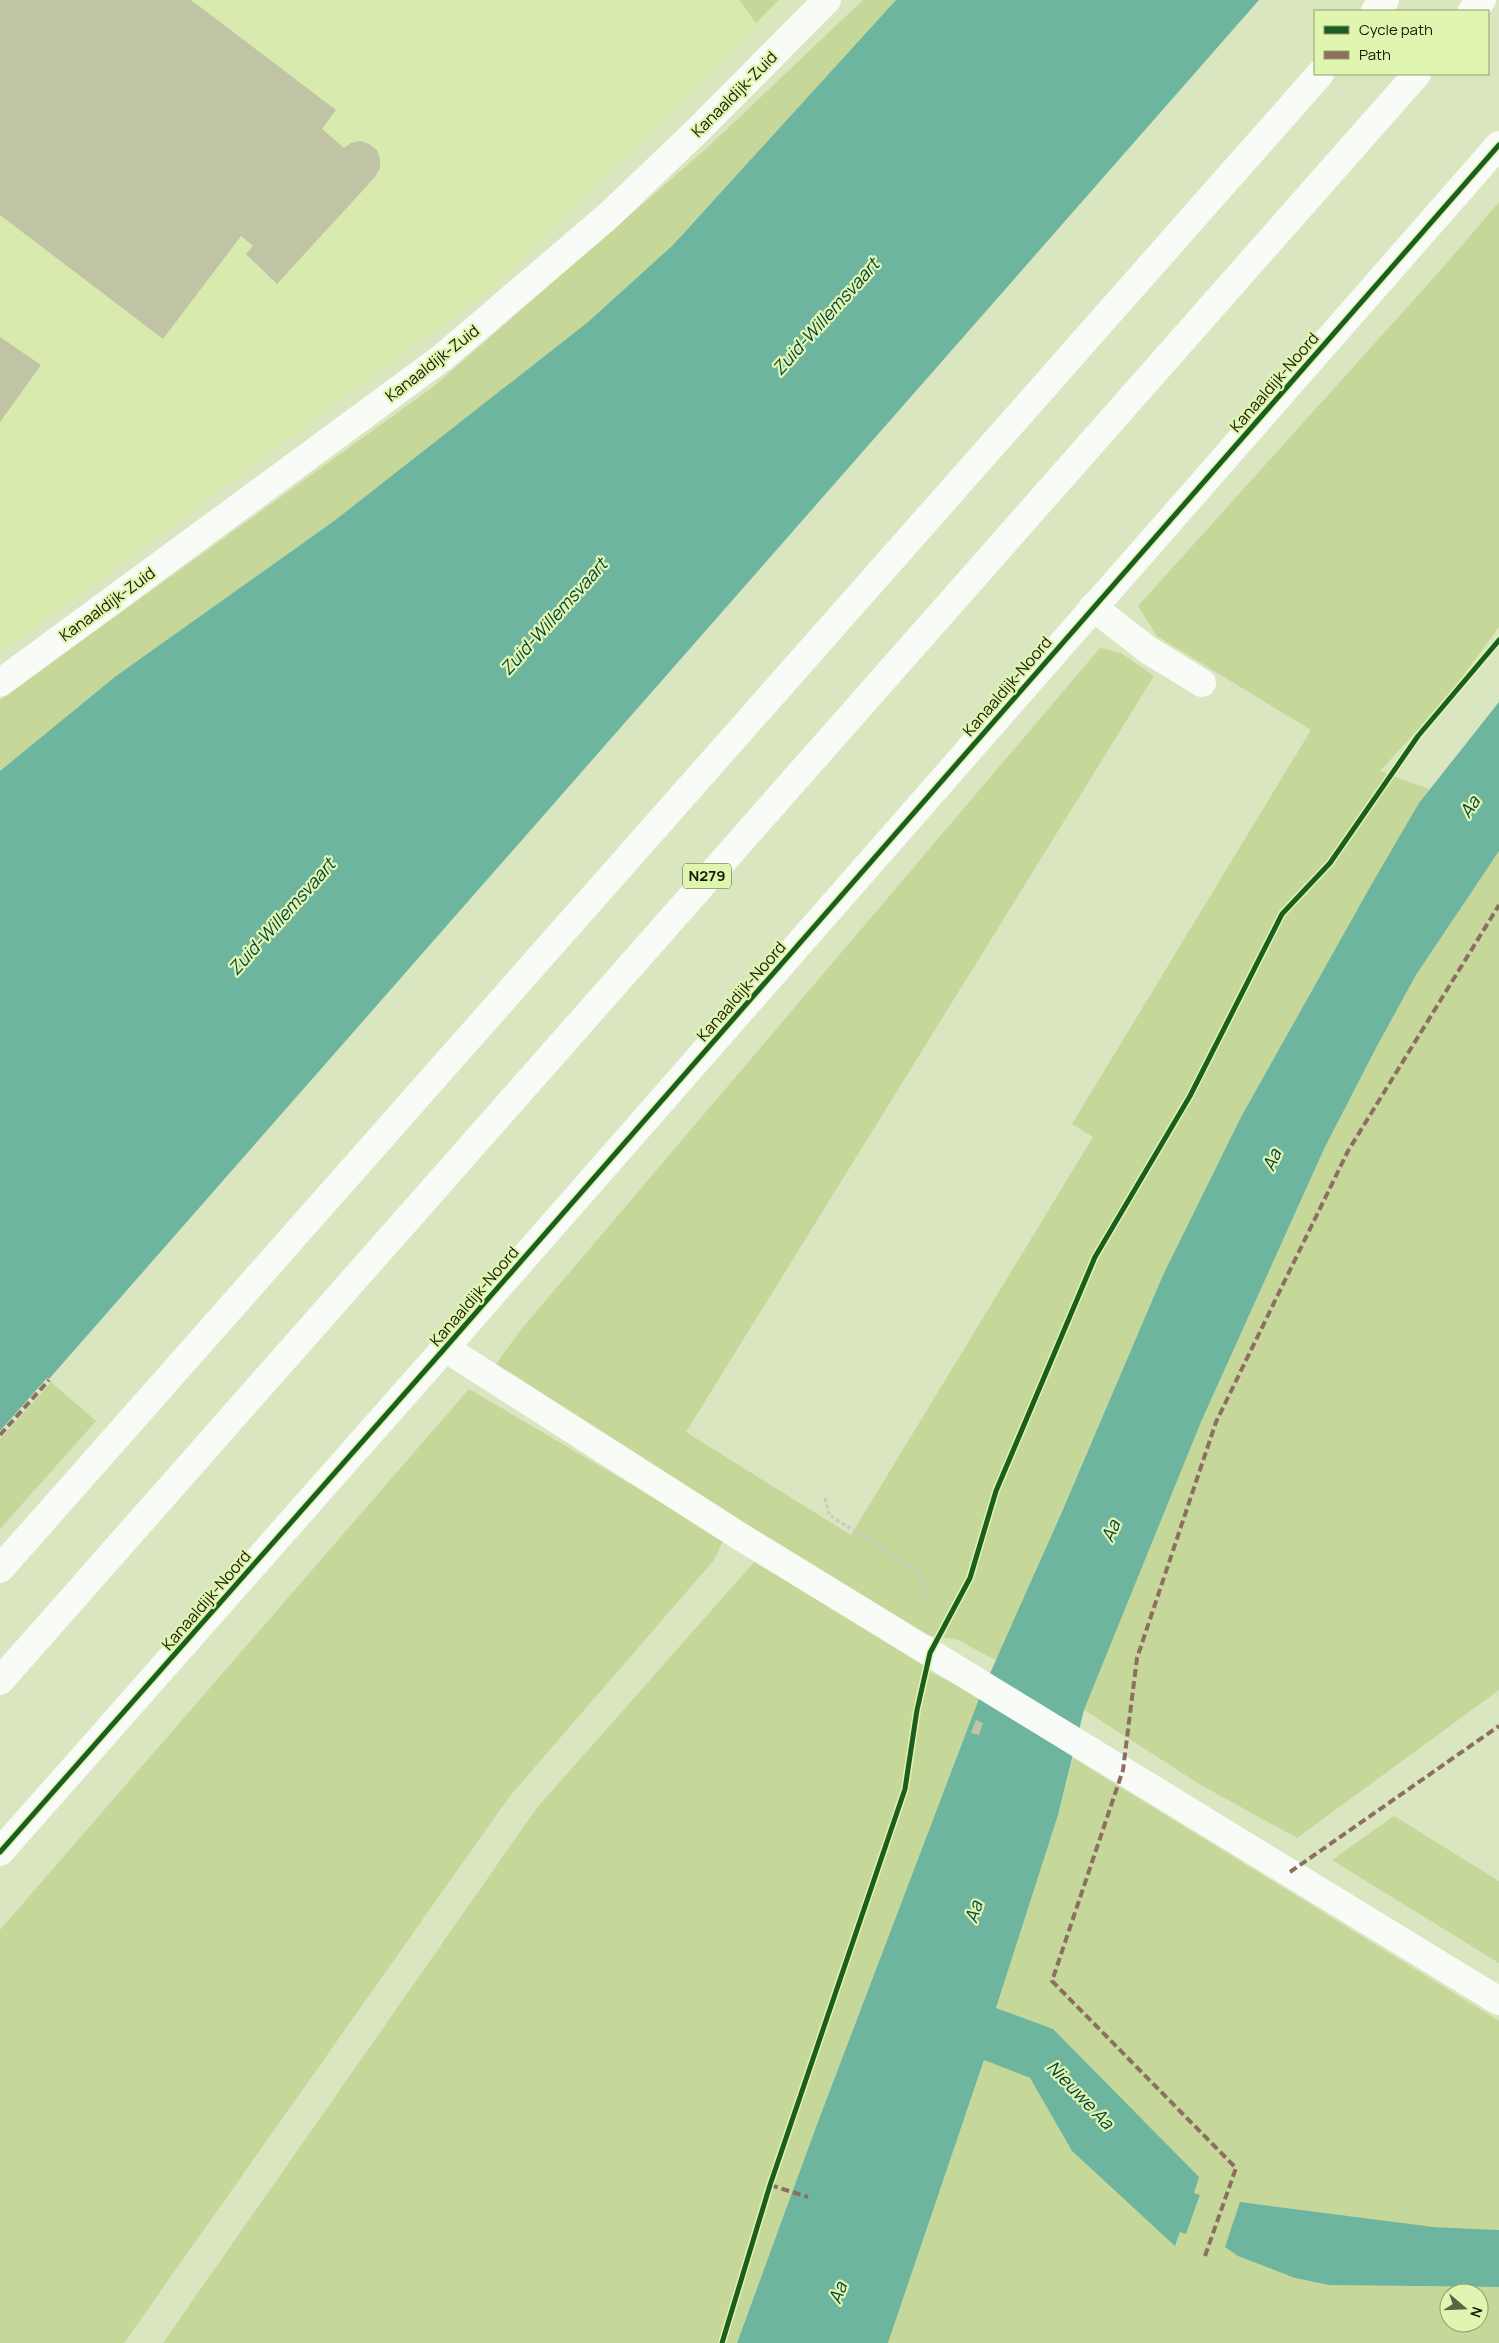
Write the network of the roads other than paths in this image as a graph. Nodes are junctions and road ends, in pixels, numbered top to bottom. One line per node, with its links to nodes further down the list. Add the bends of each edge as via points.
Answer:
1 (827, 0): 10 (main road, Kanaaldijk-Zuid, via 608,216 443,357)
2 (1385, 0): 4 (main road)
3 (1482, 0): 5 (main road)
4 (1376, 10)
5 (1473, 10)
6 (1319, 75): 13 (main road)
7 (1416, 75): 14 (main road, N279)
8 (1499, 145): 9 (main road, Kanaaldijk-Noord)
9 (1093, 607): 11 (main road, via 1148,650); 12 (main road, Kanaaldijk-Noord)
10 (0, 683)
11 (1202, 683)
12 (445, 1348): 15 (main road, Kanaaldijk-Noord); 16 (main road, via 741,1537)
13 (0, 1569)
14 (0, 1680)
15 (0, 1852)
16 (1499, 2002)

